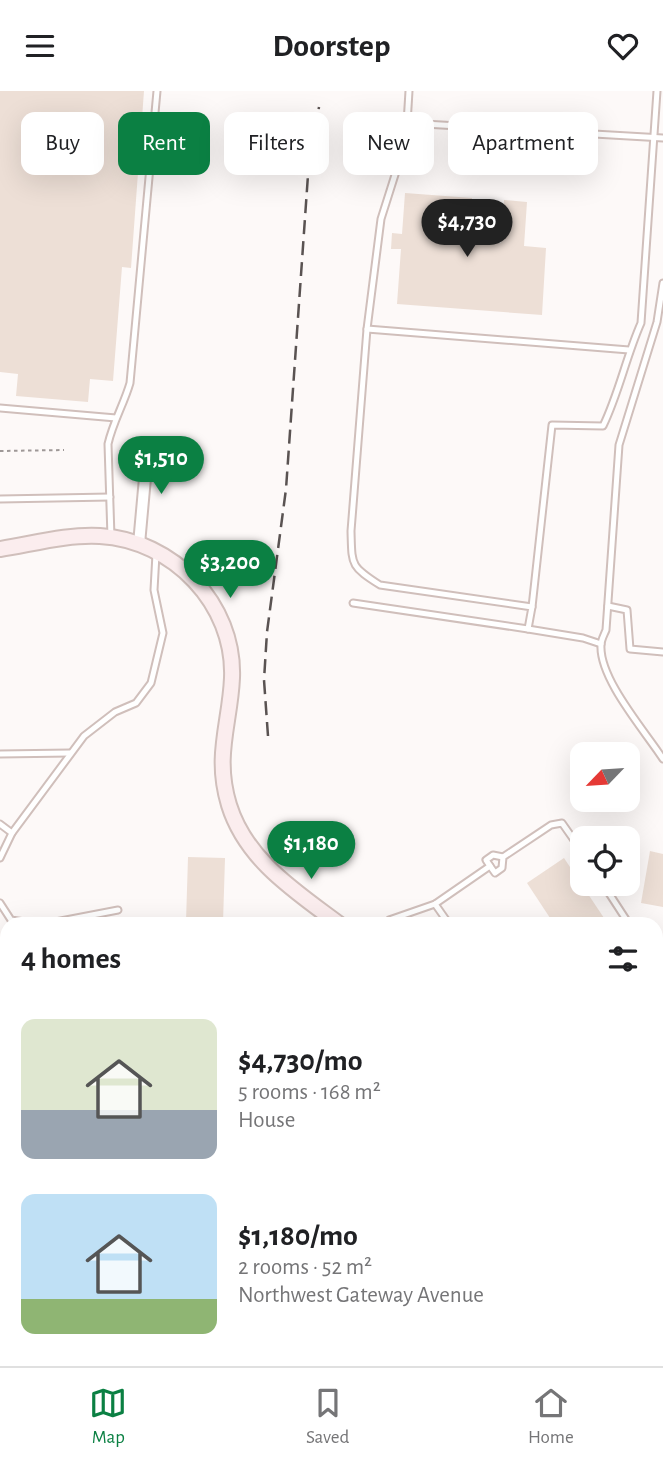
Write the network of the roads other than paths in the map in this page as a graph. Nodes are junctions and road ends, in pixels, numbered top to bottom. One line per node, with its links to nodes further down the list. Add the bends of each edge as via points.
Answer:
1 (157, 91): 13 (lane, via 130,383)
2 (408, 91): 4 (lane)
3 (657, 91): 6 (lane)
4 (407, 112)
5 (434, 125): 6 (lane)
6 (654, 138): 7 (lane); 11 (lane, via 641,323)
7 (663, 138)
8 (394, 175): 10 (lane, via 381,219)
9 (663, 283): 22 (lane, via 657,322 619,445)
10 (367, 329): 11 (lane); 23 (lane, via 352,563 380,585)
11 (629, 350): 23 (lane, via 603,426 552,425)
12 (0, 408): 13 (lane)
13 (116, 418): 15 (lane, via 108,444)
14 (148, 445): 18 (street)
15 (110, 497): 16 (lane); 17 (lane)
16 (0, 499)
17 (111, 537): 18 (street); 19 (street)
18 (139, 544): 20 (street)
19 (0, 549)
20 (157, 551): 27 (lane, via 154,590 163,633 150,683 136,703 84,736); 40 (street, via 195,581 225,631 232,676 222,755 225,790 242,834 284,883)
21 (354, 603): 24 (lane)
22 (608, 606): 25 (lane); 26 (lane, via 627,610 630,649)
23 (532, 607): 24 (lane)
24 (528, 629): 25 (lane)
25 (601, 644): 29 (lane, via 611,680)
26 (663, 652)
27 (71, 753): 28 (lane); 31 (lane)
28 (0, 754)
29 (663, 759)
30 (0, 824): 31 (lane)
31 (12, 833): 34 (lane)
32 (570, 834): 33 (lane, via 562,823 551,825)
33 (503, 857): 35 (lane, via 493,855 486,860); 35 (lane, via 502,868 495,873)
34 (0, 858)
35 (490, 866): 37 (lane)
36 (611, 896): 43 (lane)
37 (435, 904): 41 (lane); 42 (lane)
38 (118, 910): 39 (lane)
39 (82, 917)
40 (330, 917)
41 (398, 917)
42 (444, 917)
43 (624, 917)

